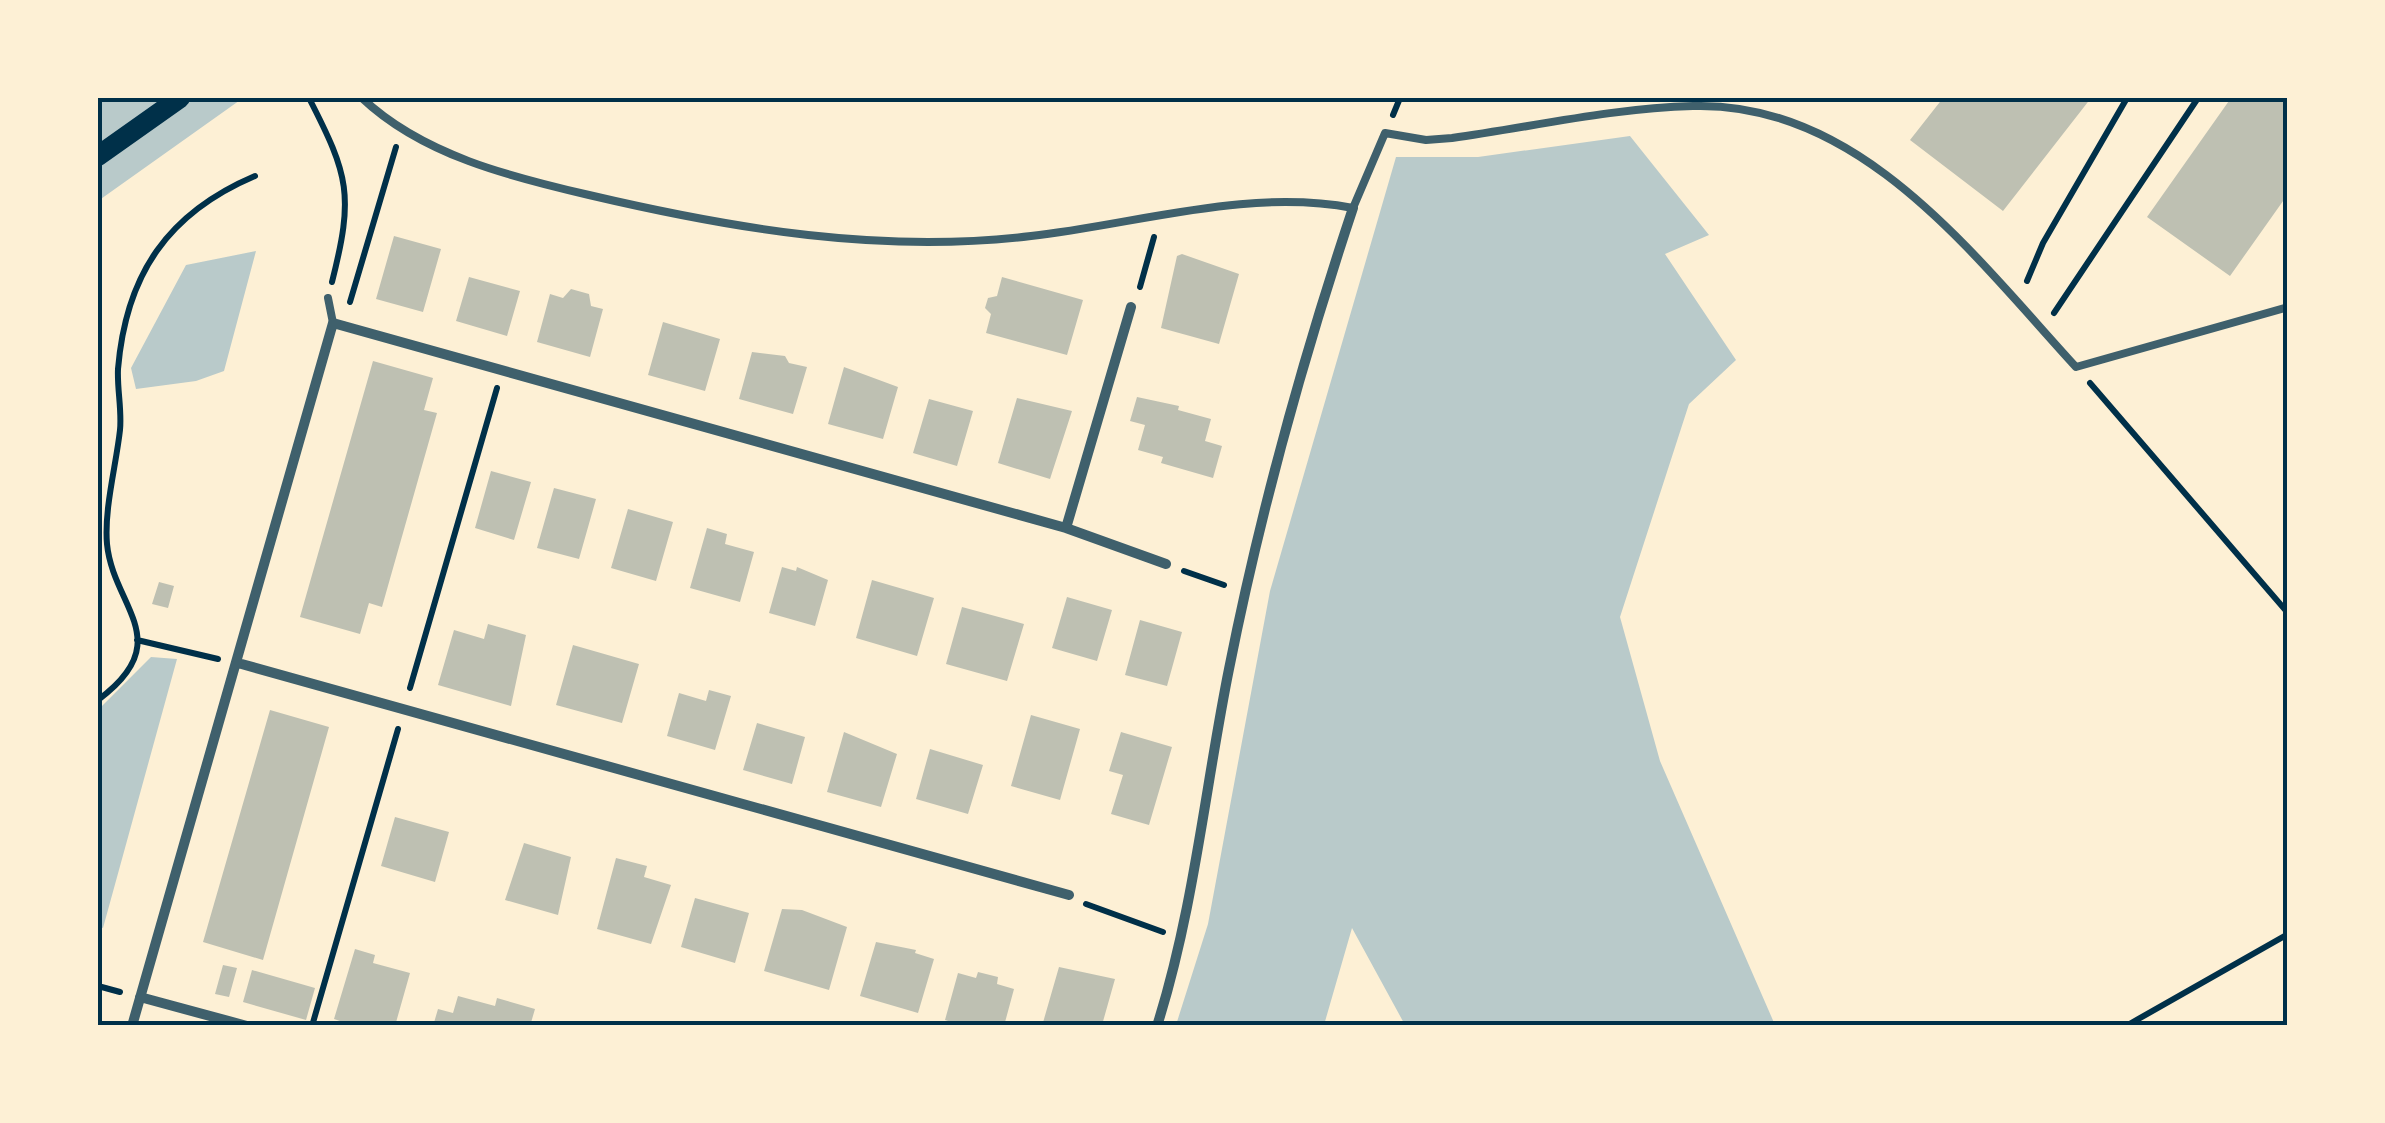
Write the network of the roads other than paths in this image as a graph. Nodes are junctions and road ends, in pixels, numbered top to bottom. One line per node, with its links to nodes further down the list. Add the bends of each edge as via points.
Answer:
1 (180, 98): 3 (main road)
2 (362, 98): 4 (lane, via 460,157 521,180 666,216 793,235 878,242 1028,237 1306,199)
3 (98, 156)
4 (1353, 208): 7 (lane, via 1386,133 1452,138 1695,106 1771,114 1822,131 1878,170 1951,234 2076,367); 16 (street, via 1244,592 1183,938)
5 (328, 298): 8 (lane)
6 (1132, 307): 9 (street)
7 (2288, 307)
8 (333, 323): 9 (street); 11 (street)
9 (1066, 528): 10 (street)
10 (1166, 564)
11 (238, 663): 12 (street); 13 (street)
12 (1069, 895)
13 (140, 997): 14 (street); 15 (street)
14 (132, 1026)
15 (247, 1026)
16 (1157, 1026)

